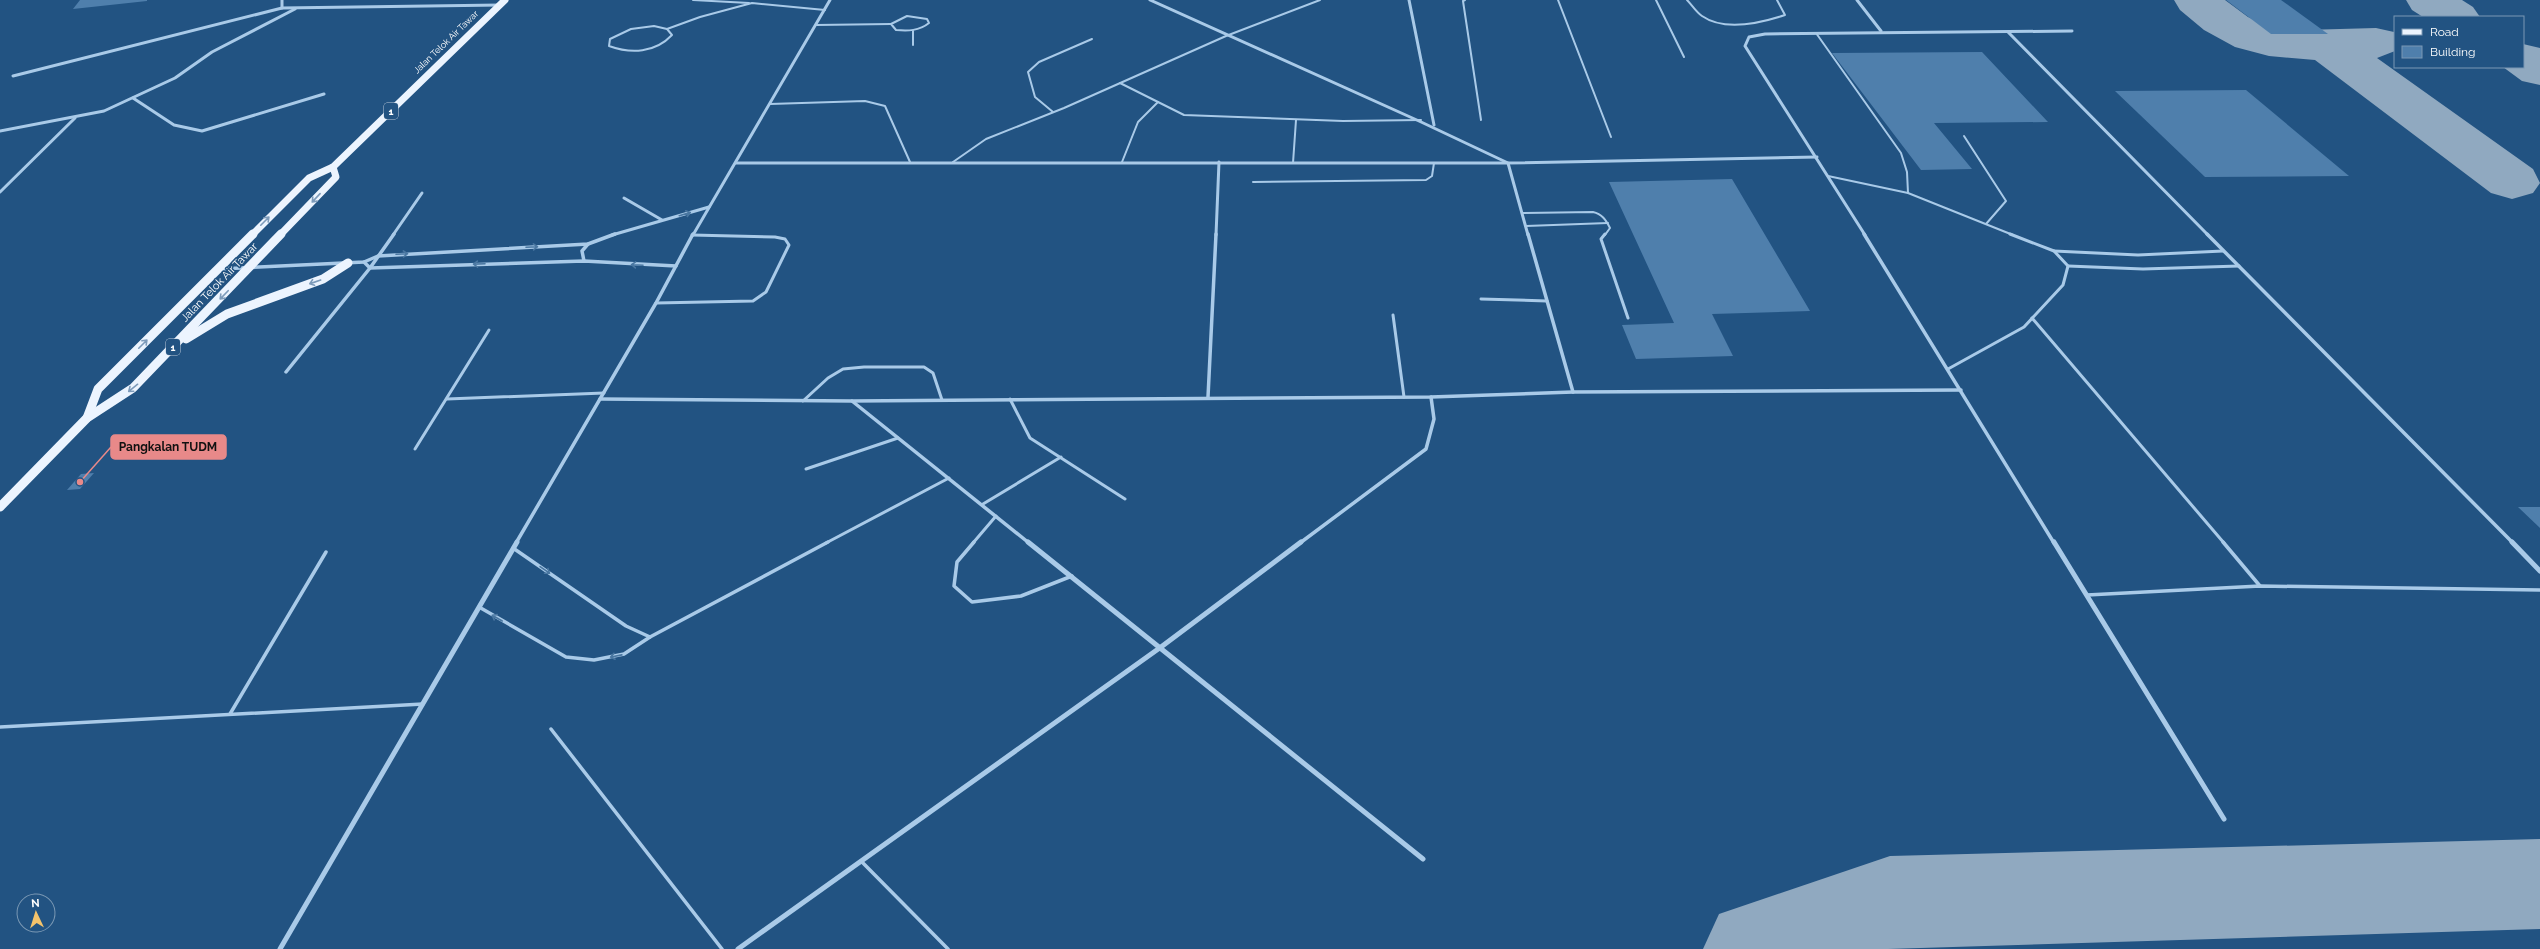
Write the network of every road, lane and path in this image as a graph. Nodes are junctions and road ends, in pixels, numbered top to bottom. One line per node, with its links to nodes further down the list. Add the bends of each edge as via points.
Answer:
1 (282, 0): 16 (street)
2 (505, 0): 15 (main road, Jalan Telok Air Tawar / 1)
3 (693, 0): 14 (lane)
4 (830, 0): 18 (street)
5 (1150, 0): 27 (street)
6 (1320, 0): 27 (lane)
7 (1408, 0): 42 (street)
8 (1465, 0): 41 (lane, via 1463,1)
9 (1558, 0): 45 (lane)
10 (1656, 0): 30 (lane)
11 (1687, 0): 12 (lane, via 1703,17 1723,23 1766,22 1785,15)
12 (1777, 0)
13 (1857, 0): 23 (street)
14 (752, 3): 18 (lane); 21 (lane)
15 (500, 5): 17 (street); 55 (main road, Jalan Telok Air Tawar / 1)
16 (282, 8): 17 (street); 31 (street)
17 (297, 8): 34 (street, via 212,52 175,78)
18 (825, 10): 20 (street)
19 (891, 24): 20 (lane); 22 (lane, via 896,30); 22 (lane, via 896,19 907,16 927,19 929,23 924,28)
20 (816, 25): 36 (street)
21 (667, 29): 21 (lane, via 672,35 667,42 653,48 624,51 609,46 610,39 625,30 654,26)
22 (913, 31): 29 (lane)
23 (1881, 31): 25 (street); 26 (street)
24 (2072, 31): 26 (street)
25 (1816, 32): 46 (street, via 1749,37 1745,46); 60 (lane, via 1901,153 1907,172)
26 (2007, 32): 71 (street)
27 (1226, 36): 32 (lane); 40 (street)
28 (1092, 40): 37 (lane, via 1039,62 1028,72 1035,97)
29 (913, 45)
30 (1684, 57)
31 (13, 76)
32 (1120, 83): 35 (lane); 37 (lane)
33 (324, 94): 34 (street, via 202,131 187,131 167,122)
34 (133, 98): 38 (street, via 104,111)
35 (1158, 102): 39 (lane, via 1184,115); 49 (lane, via 1138,122)
36 (770, 104): 47 (lane, via 864,101 885,106); 52 (street)
37 (1053, 112): 48 (lane, via 986,139)
38 (76, 118): 43 (street); 58 (street)
39 (1296, 120): 40 (lane); 51 (lane)
40 (1421, 120): 42 (street)
41 (1482, 120)
42 (1434, 125): 54 (street)
43 (0, 131)
44 (1964, 136): 66 (lane, via 2006,201)
45 (1611, 137)
46 (1817, 157): 54 (street); 56 (street)
47 (910, 162): 48 (street); 52 (street)
48 (953, 162): 49 (street)
49 (1122, 162): 50 (street)
50 (1219, 162): 51 (street); 95 (street)
51 (1293, 162): 53 (street)
52 (736, 163): 62 (street)
53 (1434, 163): 54 (street); 57 (lane, via 1432,176 1426,180)
54 (1508, 163): 63 (street)
55 (333, 167): 79 (main road, Jalan Telok Air Tawar / 1, one-way to 79, via 336,177); 81 (main road, Jalan Telok Air Tawar / 1, one-way to 55, via 309,178)
56 (1828, 176): 60 (lane); 90 (street)
57 (1253, 182)
58 (0, 192)
59 (422, 193): 72 (street)
60 (1908, 193): 66 (lane)
61 (624, 198): 64 (street)
62 (710, 207): 64 (street, one-way to 62); 68 (street)
63 (1522, 213): 65 (lane, via 1596,212); 67 (street)
64 (662, 220): 69 (street)
65 (1608, 223): 67 (lane); 86 (lane, via 1610,228 1601,239)
66 (1986, 224): 70 (lane)
67 (1526, 226): 83 (street)
68 (692, 235): 76 (street); 84 (lane, via 775,237 786,239 789,246 766,292 753,301)
69 (588, 244): 72 (street, one-way to 69); 73 (street, via 582,251)
70 (2054, 251): 71 (lane, via 2102,256 2178,255); 77 (lane)
71 (2223, 251): 78 (street)
72 (378, 256): 74 (street); 80 (street)
73 (584, 261): 76 (street, one-way to 73); 80 (street, one-way to 80)
74 (364, 262): 75 (street); 80 (street)
75 (348, 263): 79 (street); 89 (main road, one-way to 89, via 323,280 227,314)
76 (676, 266): 84 (street)
77 (2068, 266): 78 (lane, via 2143,269); 87 (lane, via 2063,285)
78 (2239, 266): 116 (street)
79 (251, 267): 81 (street); 89 (main road, Jalan Telok Air Tawar / 1, one-way to 89)
80 (370, 268): 91 (street)
81 (217, 269): 104 (main road, Jalan Telok Air Tawar / 1, one-way to 81, via 98,389)
82 (1481, 299): 83 (lane)
83 (1547, 301): 94 (street)
84 (656, 303): 93 (street)
85 (1393, 315): 96 (lane)
86 (1628, 318)
87 (2032, 318): 90 (lane, via 2024,327); 118 (lane)
88 (489, 330): 98 (lane)
89 (173, 347): 104 (main road, Jalan Telok Air Tawar / 1, one-way to 104, via 133,388)
90 (1948, 369): 92 (street)
91 (286, 372)
92 (1961, 390): 94 (street); 120 (street)
93 (604, 392): 98 (lane); 99 (street)
94 (1573, 392): 97 (street)
95 (1208, 396): 96 (street); 100 (street)
96 (1404, 397): 97 (street)
97 (1431, 397): 123 (street, via 1434,419 1426,449)
98 (447, 399): 106 (lane)
99 (600, 399): 102 (street); 114 (street)
100 (1010, 399): 101 (street); 107 (lane, via 1030,438)
101 (942, 400): 102 (lane, via 933,373 924,367 871,367 843,369 828,378); 103 (street)
102 (804, 401): 103 (street)
103 (852, 402): 105 (street)
104 (87, 418): 112 (main road, Jalan Telok Air Tawar / 1)
105 (898, 438): 108 (lane); 109 (street)
106 (415, 449)
107 (1061, 457): 110 (lane); 111 (lane)
108 (806, 469)
109 (949, 478): 111 (street); 122 (lane)
110 (1125, 499)
111 (983, 504): 113 (street)
112 (0, 507)
113 (996, 516): 117 (street); 117 (lane, via 957,562 954,586 972,602 1021,596)
114 (513, 548): 121 (street); 122 (lane, one-way to 122, via 626,626)
115 (326, 552): 125 (lane)
116 (2540, 571)
117 (1072, 576): 123 (street)
118 (2260, 586): 119 (lane); 120 (lane)
119 (2540, 590)
120 (2087, 595): 128 (street)
121 (479, 607): 122 (lane, one-way to 121, via 624,654 594,660 566,657); 124 (street)
122 (650, 637)
123 (1161, 647): 129 (street); 130 (street)
124 (423, 704): 125 (lane); 131 (street)
125 (230, 714): 126 (lane)
126 (0, 727)
127 (551, 729): 132 (lane)
128 (2224, 819)
129 (1424, 858)
130 (861, 861): 133 (street); 134 (lane)
131 (280, 949)
132 (722, 949)
133 (738, 949)
134 (948, 949)

